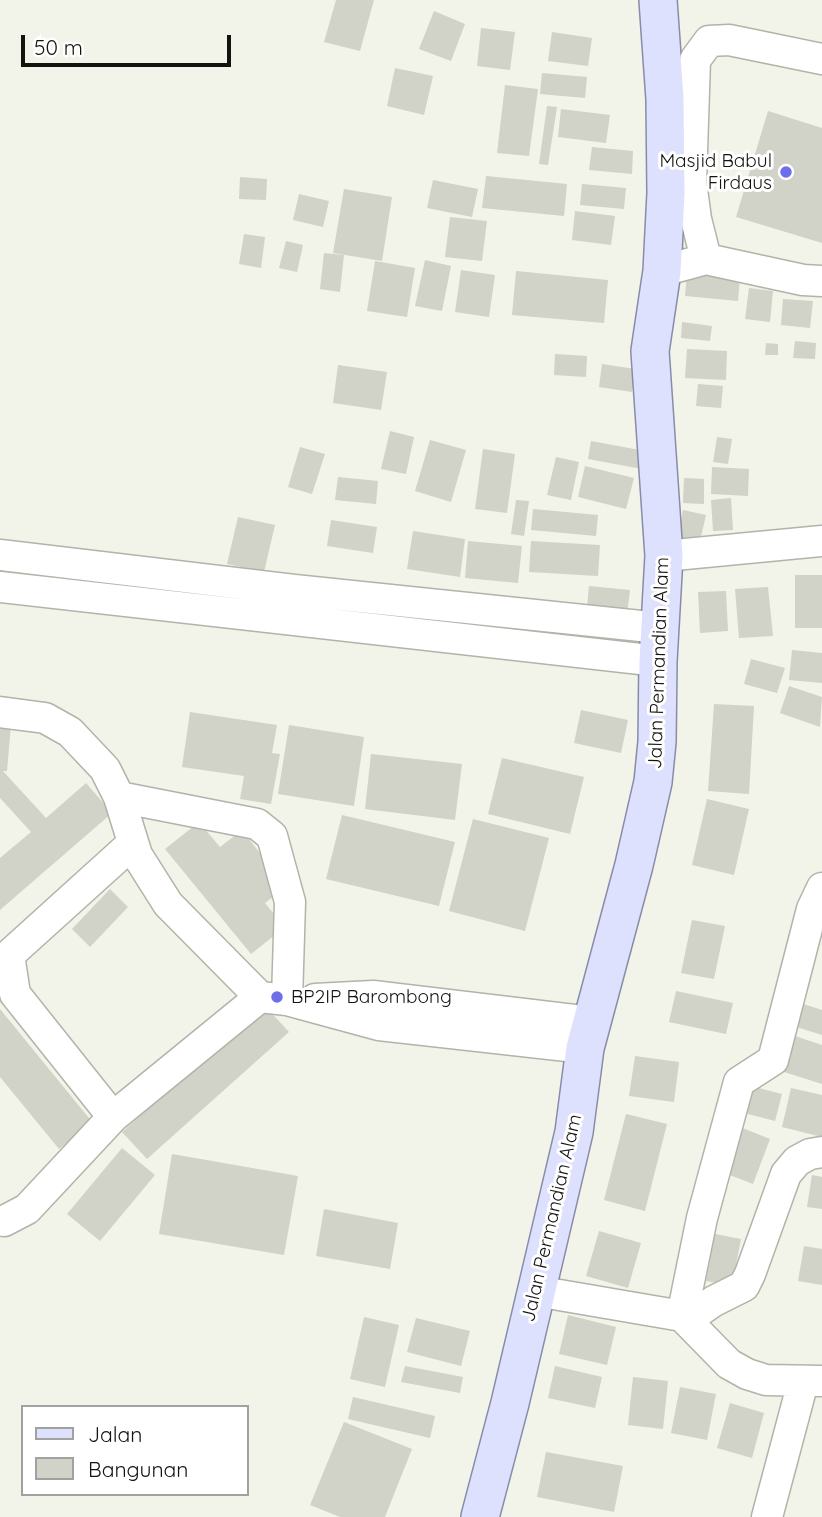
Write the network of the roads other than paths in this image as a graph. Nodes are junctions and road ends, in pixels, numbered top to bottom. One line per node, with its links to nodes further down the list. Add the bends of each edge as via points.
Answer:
1 (658, 0): 4 (main road, Jalan Permandian Alam, via 666,99)
2 (822, 60): 3 (street, via 729,40 709,41 695,60 691,181)
3 (706, 259): 4 (street); 5 (street)
4 (662, 271): 8 (main road, Jalan Permandian Alam, via 650,351)
5 (822, 281)
6 (822, 541): 8 (street)
7 (0, 555): 10 (street, via 308,592)
8 (664, 556): 10 (main road, Jalan Permandian Alam)
9 (0, 587): 10 (street, via 292,621)
10 (659, 645): 16 (main road, Jalan Permandian Alam, via 653,782)
11 (0, 712): 12 (street, via 45,718 70,732 106,769)
12 (119, 797): 13 (street); 15 (street, via 257,824 272,836 290,902)
13 (133, 843): 15 (street, via 168,904); 17 (street, via 9,955 15,994)
14 (822, 888): 21 (street, via 812,909 773,1060 739,1082 702,1218)
15 (273, 998): 16 (street, via 379,1026); 17 (street)
16 (588, 1035): 20 (main road, Jalan Permandian Alam, via 574,1132)
17 (113, 1117): 19 (street, via 27,1209)
18 (822, 1152): 21 (street, via 797,1161 786,1174 744,1286)
19 (2, 1229)
20 (536, 1291): 21 (street); 23 (main road, Jalan Permandian Alam)
21 (682, 1316): 22 (street, via 729,1364 747,1374 766,1380)
22 (813, 1381): 24 (street)
23 (480, 1517)
24 (767, 1517)

